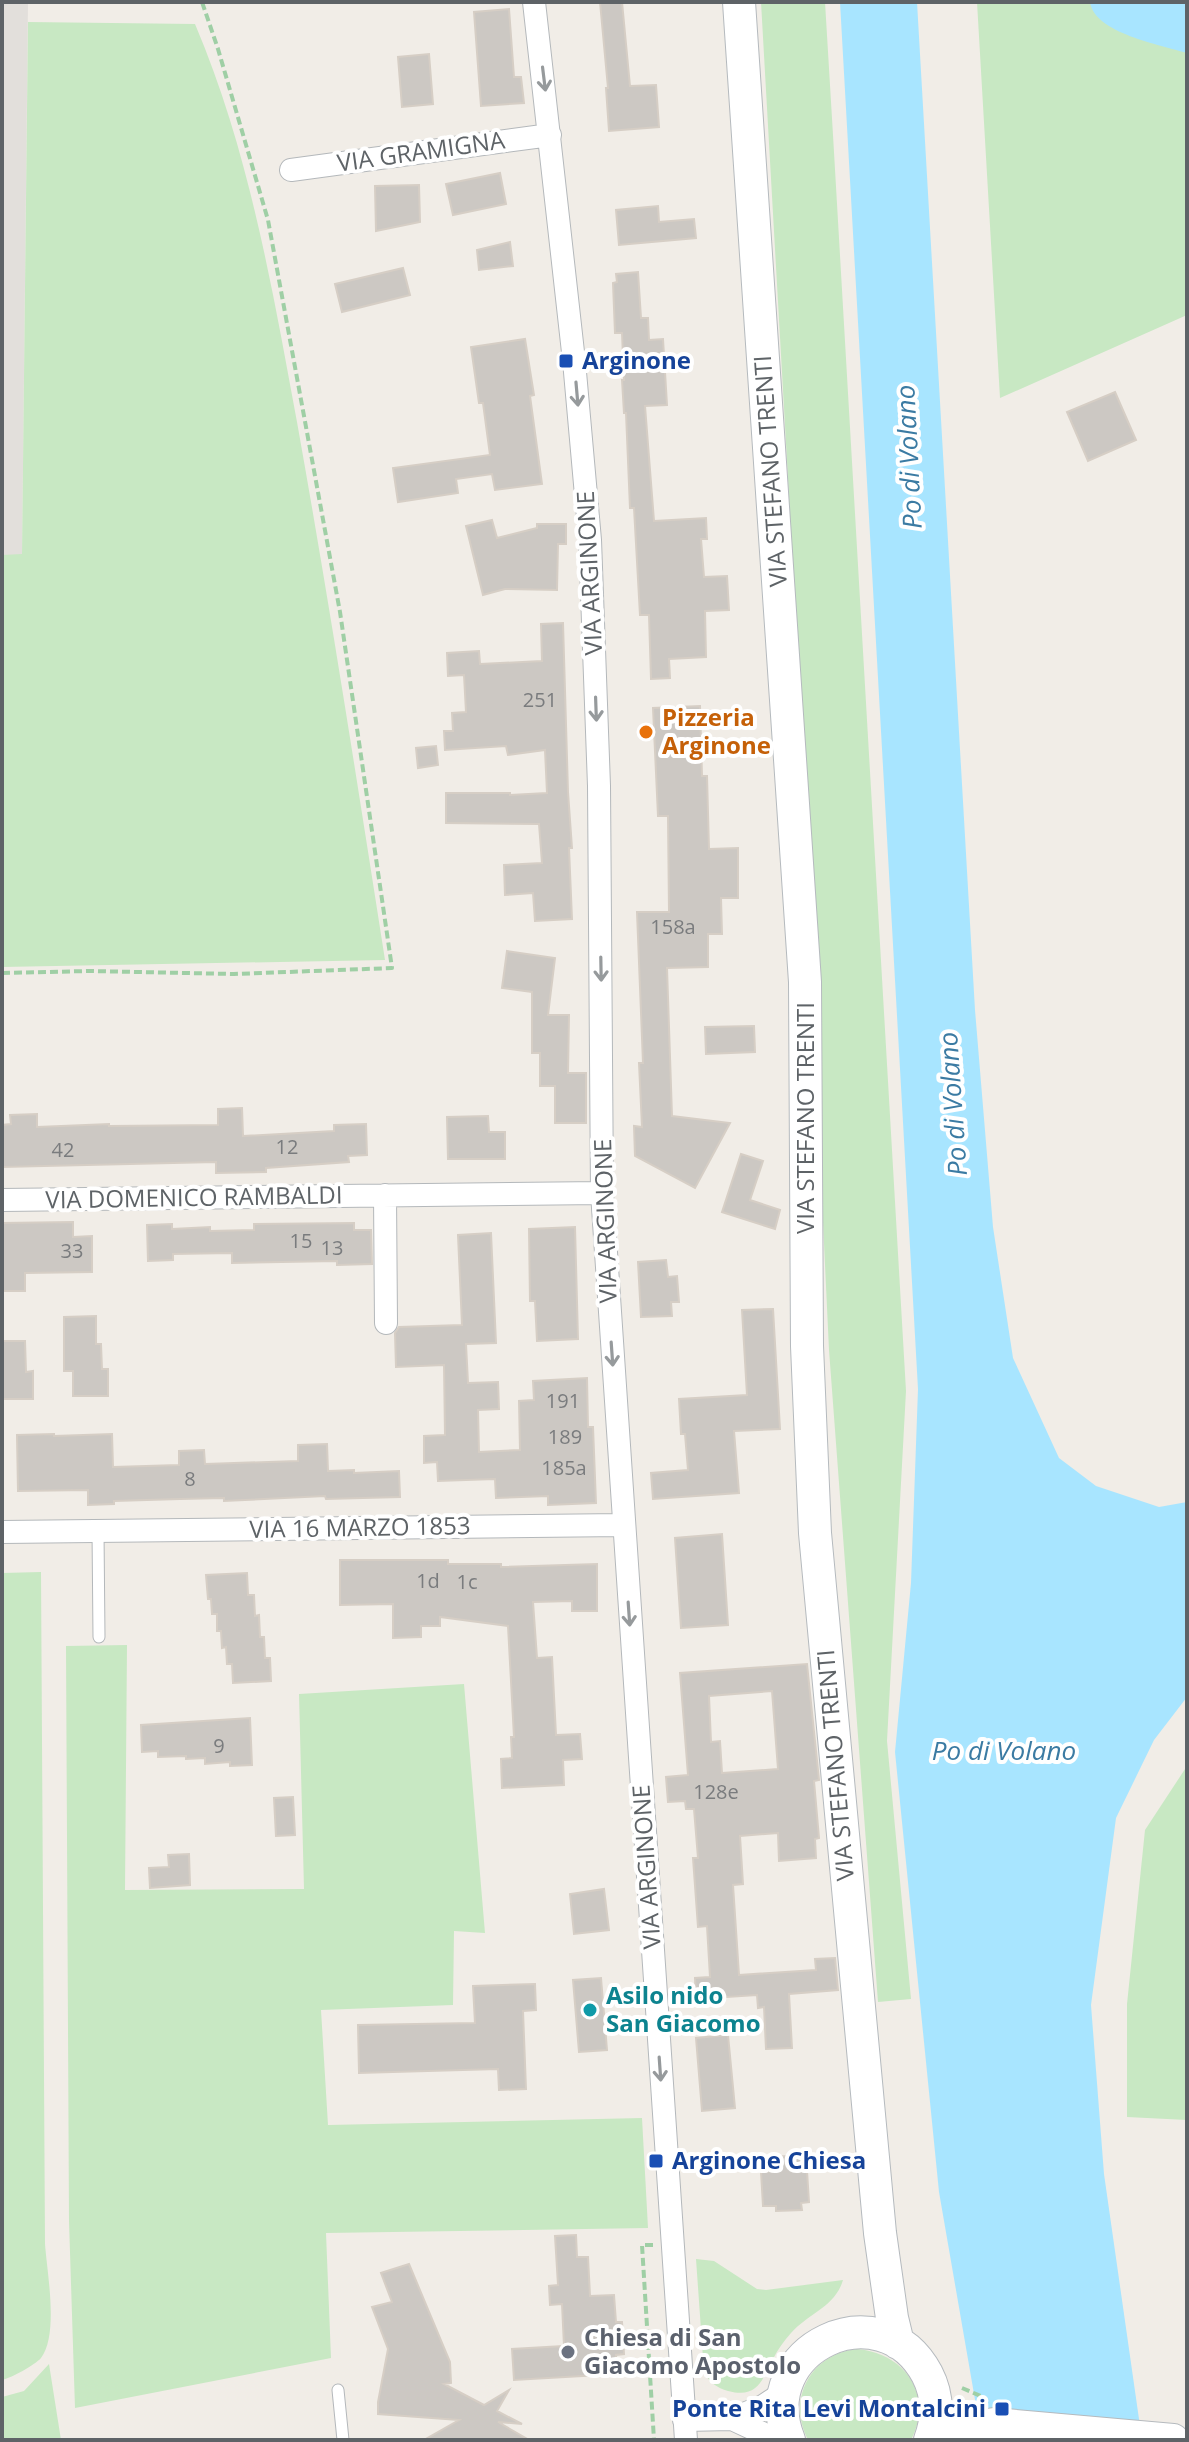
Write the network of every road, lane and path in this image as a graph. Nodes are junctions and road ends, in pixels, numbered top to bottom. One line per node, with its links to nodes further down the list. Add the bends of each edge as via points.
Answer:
1 (202, 2): 6 (path, via 268,220 340,612 392,968)
2 (534, 2): 4 (street, VIA ARGINONE, one-way to 4)
3 (739, 2): 15 (main road, VIA STEFANO TRENTI, via 805,982 807,1346 816,1548)
4 (550, 135): 5 (street, VIA GRAMIGNA); 7 (street, VIA ARGINONE, one-way to 7, via 592,578)
5 (291, 170)
6 (2, 973)
7 (602, 1193): 8 (street, VIA DOMENICO RAMBALDI); 11 (street, VIA ARGINONE, one-way to 11)
8 (385, 1195): 9 (street, VIA DOMENICO RAMBALDI); 10 (street)
9 (2, 1200)
10 (386, 1323)
11 (623, 1525): 12 (street, VIA 16 MARZO 1853); 24 (street, VIA ARGINONE, one-way to 24)
12 (98, 1531): 13 (street, VIA 16 MARZO 1853); 14 (lane)
13 (2, 1532)
14 (99, 1637)
15 (880, 2233): 17 (main road, VIA STEFANO TRENTI, via 869,2299); 18 (main road, VIA STEFANO TRENTI)
16 (659, 2245): 26 (path, via 642,2245)
17 (856, 2332): 18 (main road); 21 (main road, via 814,2346 798,2361)
18 (898, 2343): 19 (main road)
19 (941, 2379): 22 (path, via 980,2397); 22 (main road, via 955,2405); 29 (main road)
20 (338, 2390): 25 (lane)
21 (783, 2393): 23 (street); 28 (main road)
22 (992, 2411): 30 (main road, via 967,2431); 31 (main road)
23 (732, 2419): 24 (street); 27 (street)
24 (685, 2430)
25 (343, 2440)
26 (654, 2440)
27 (777, 2440)
28 (789, 2440)
29 (930, 2440)
30 (944, 2440)
31 (1173, 2440)

